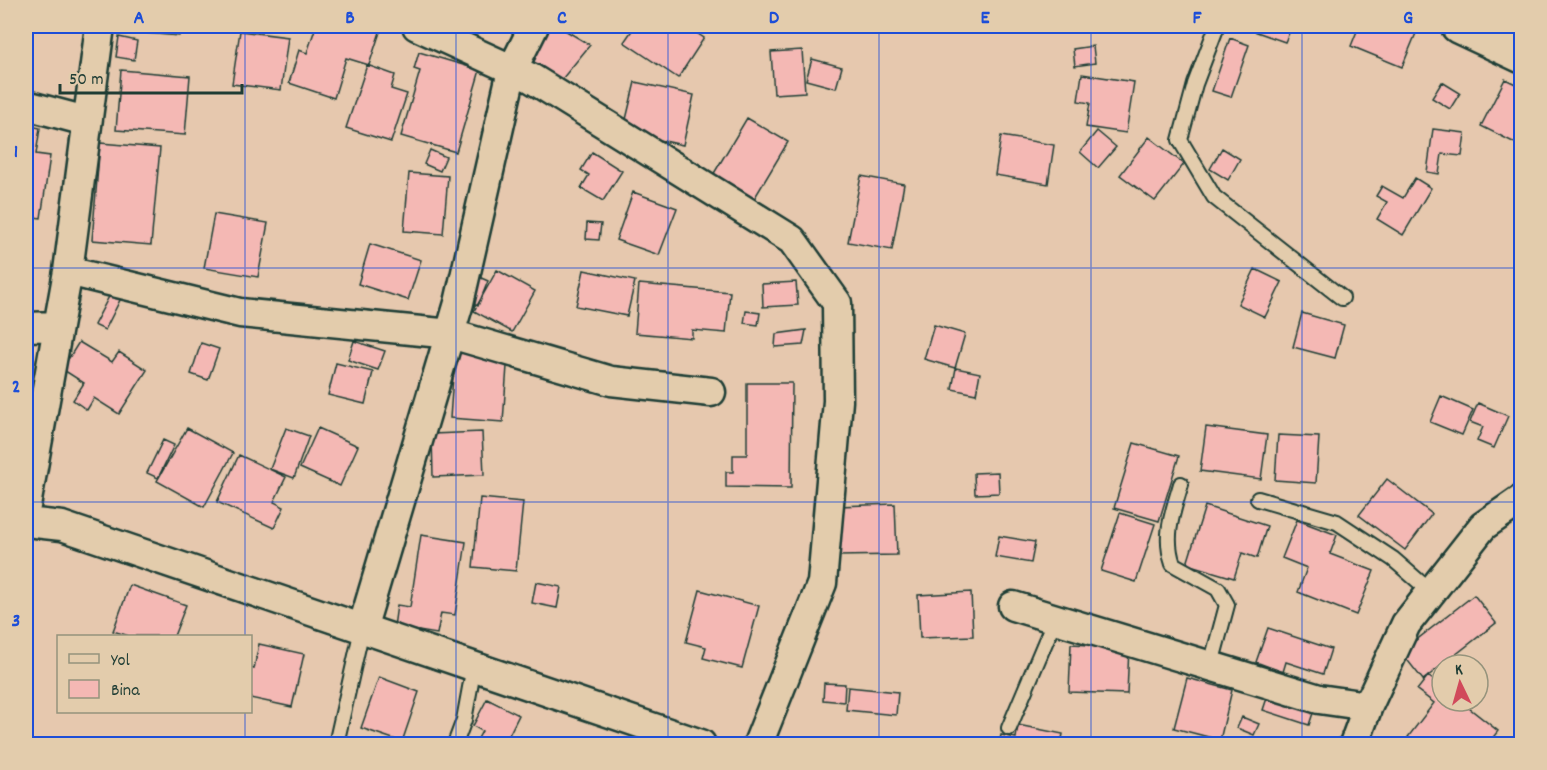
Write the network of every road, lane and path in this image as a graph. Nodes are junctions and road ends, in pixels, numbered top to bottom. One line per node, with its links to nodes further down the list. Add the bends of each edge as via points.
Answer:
1 (100, 26): 9 (street)
2 (417, 26): 7 (street)
3 (534, 26): 7 (street)
4 (1217, 26): 11 (lane, via 1195,84 1180,140 1214,197)
5 (1458, 26): 6 (street)
6 (1521, 56)
7 (512, 70): 14 (street); 32 (street, via 531,78 792,240 837,303 838,402 822,584)
8 (26, 105): 9 (street)
9 (86, 121): 10 (street)
10 (68, 271): 12 (street); 14 (street, via 240,313)
11 (1342, 298)
12 (58, 326): 13 (street); 19 (street)
13 (26, 327)
14 (450, 334): 15 (street, via 611,381); 24 (street)
15 (711, 392)
16 (1181, 484): 26 (lane, via 1167,546 1173,564 1218,589 1227,605)
17 (1258, 499): 21 (lane, via 1337,522 1393,559)
18 (1521, 499): 21 (street, via 1483,526)
19 (26, 506)
20 (26, 522): 24 (street, via 62,526)
21 (1431, 592): 27 (street, via 1406,624)
22 (1012, 606): 23 (street)
23 (1055, 619): 26 (street); 28 (lane)
24 (362, 629): 25 (street); 29 (lane)
25 (474, 666): 30 (lane, via 464,720); 31 (street)
26 (1209, 668): 27 (street, via 1319,699)
27 (1368, 706): 33 (street)
28 (1009, 728)
29 (336, 744)
30 (455, 744)
31 (701, 744)
32 (758, 744)
33 (1354, 744)

